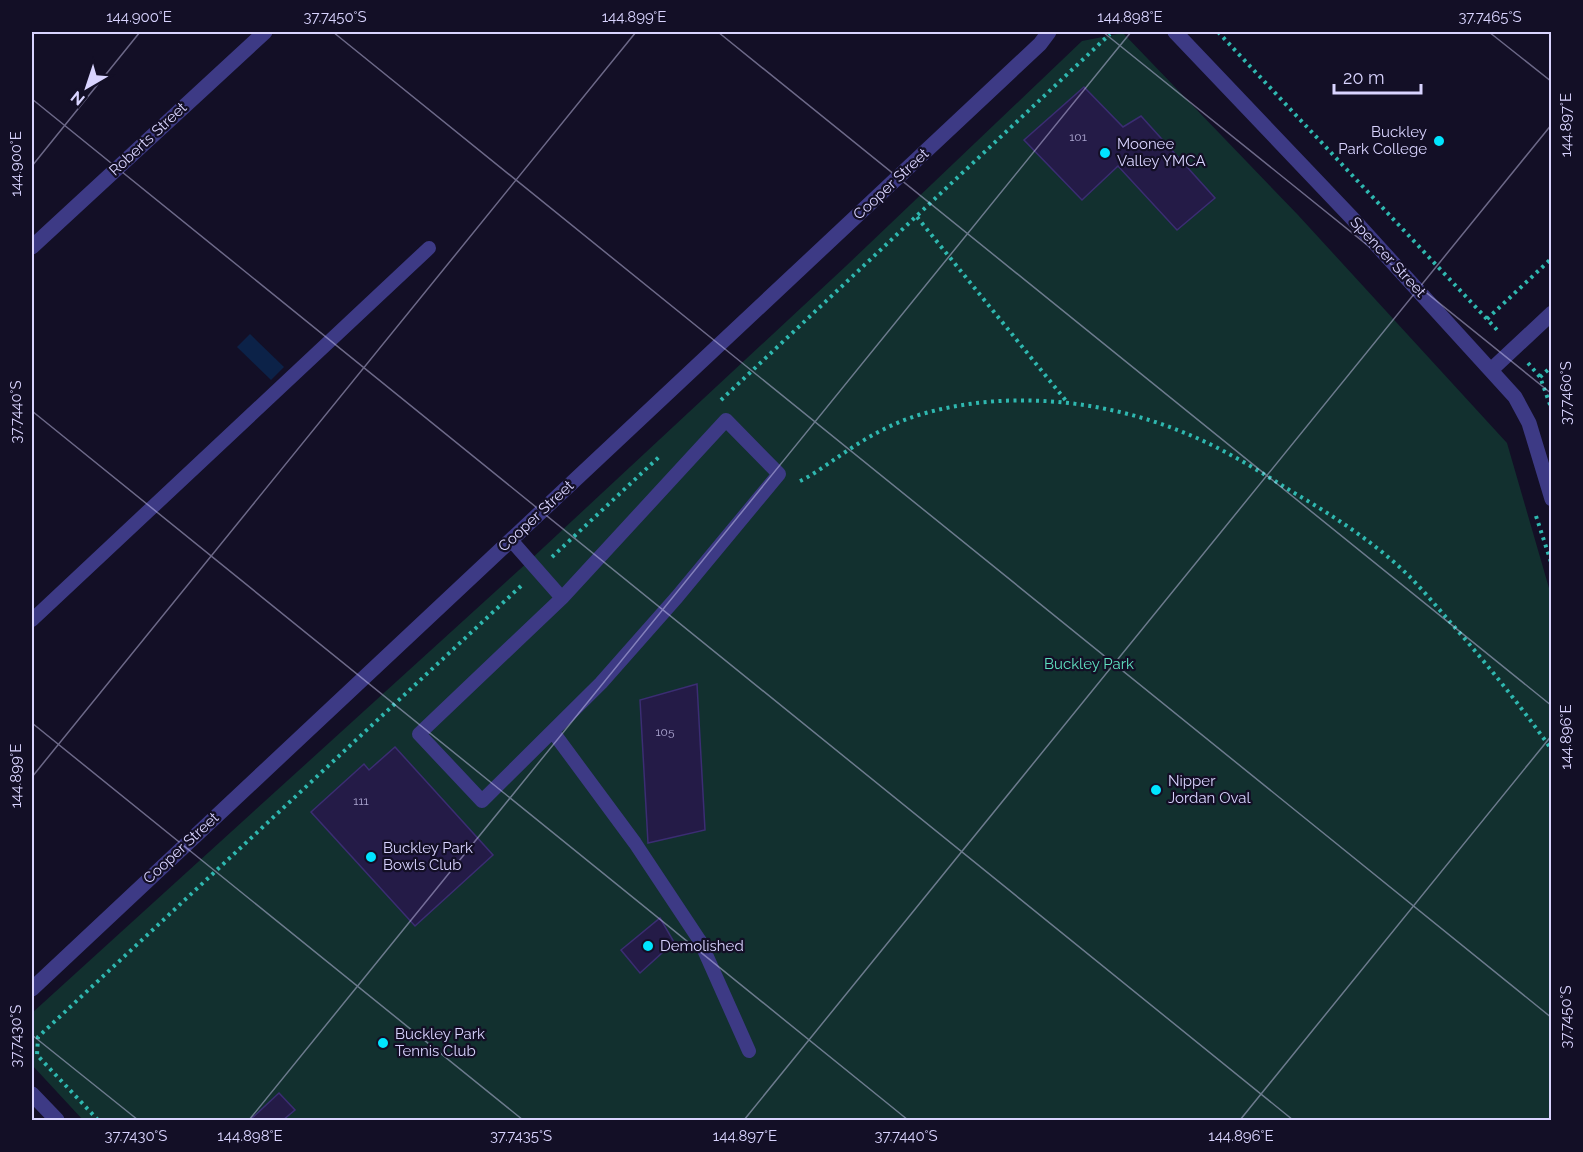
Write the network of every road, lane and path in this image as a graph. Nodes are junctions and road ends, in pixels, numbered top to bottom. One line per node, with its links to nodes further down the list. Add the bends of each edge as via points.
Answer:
1 (265, 32): 8 (street, Roberts Street)
2 (1060, 32): 6 (street, Cooper Street)
3 (1110, 32): 7 (path)
4 (1218, 32): 12 (path)
5 (1179, 34): 15 (street, Spencer Street)
6 (1045, 38): 24 (street, Cooper Street)
7 (917, 217): 17 (path); 18 (path)
8 (32, 247)
9 (429, 248): 28 (lane)
10 (1551, 258): 12 (path)
11 (1551, 313): 13 (street)
12 (1487, 319): 13 (path)
13 (1514, 348): 15 (street); 16 (path)
14 (1551, 366): 16 (path)
15 (1491, 370): 22 (street, Spencer Street, via 1515,397 1529,423)
16 (1540, 376): 19 (path)
17 (719, 401)
18 (1067, 402): 21 (path, via 969,404 922,414 866,438); 30 (path, via 1180,431 1264,474 1371,544 1408,575 1497,675)
19 (1551, 410)
20 (667, 450): 26 (path)
21 (800, 481)
22 (1551, 499)
23 (1534, 511): 25 (path)
24 (511, 540): 26 (lane); 31 (street, Cooper Street)
25 (1551, 565)
26 (538, 570): 27 (lane); 35 (path, via 38,1037 37,1055)
27 (562, 598): 29 (lane, via 419,734 482,801); 29 (lane, via 726,420 779,474 677,597)
28 (32, 620)
29 (553, 732): 32 (lane, via 630,835 700,941)
30 (1551, 750)
31 (32, 988)
32 (749, 1051)
33 (32, 1094): 34 (street)
34 (57, 1120)
35 (98, 1120)

